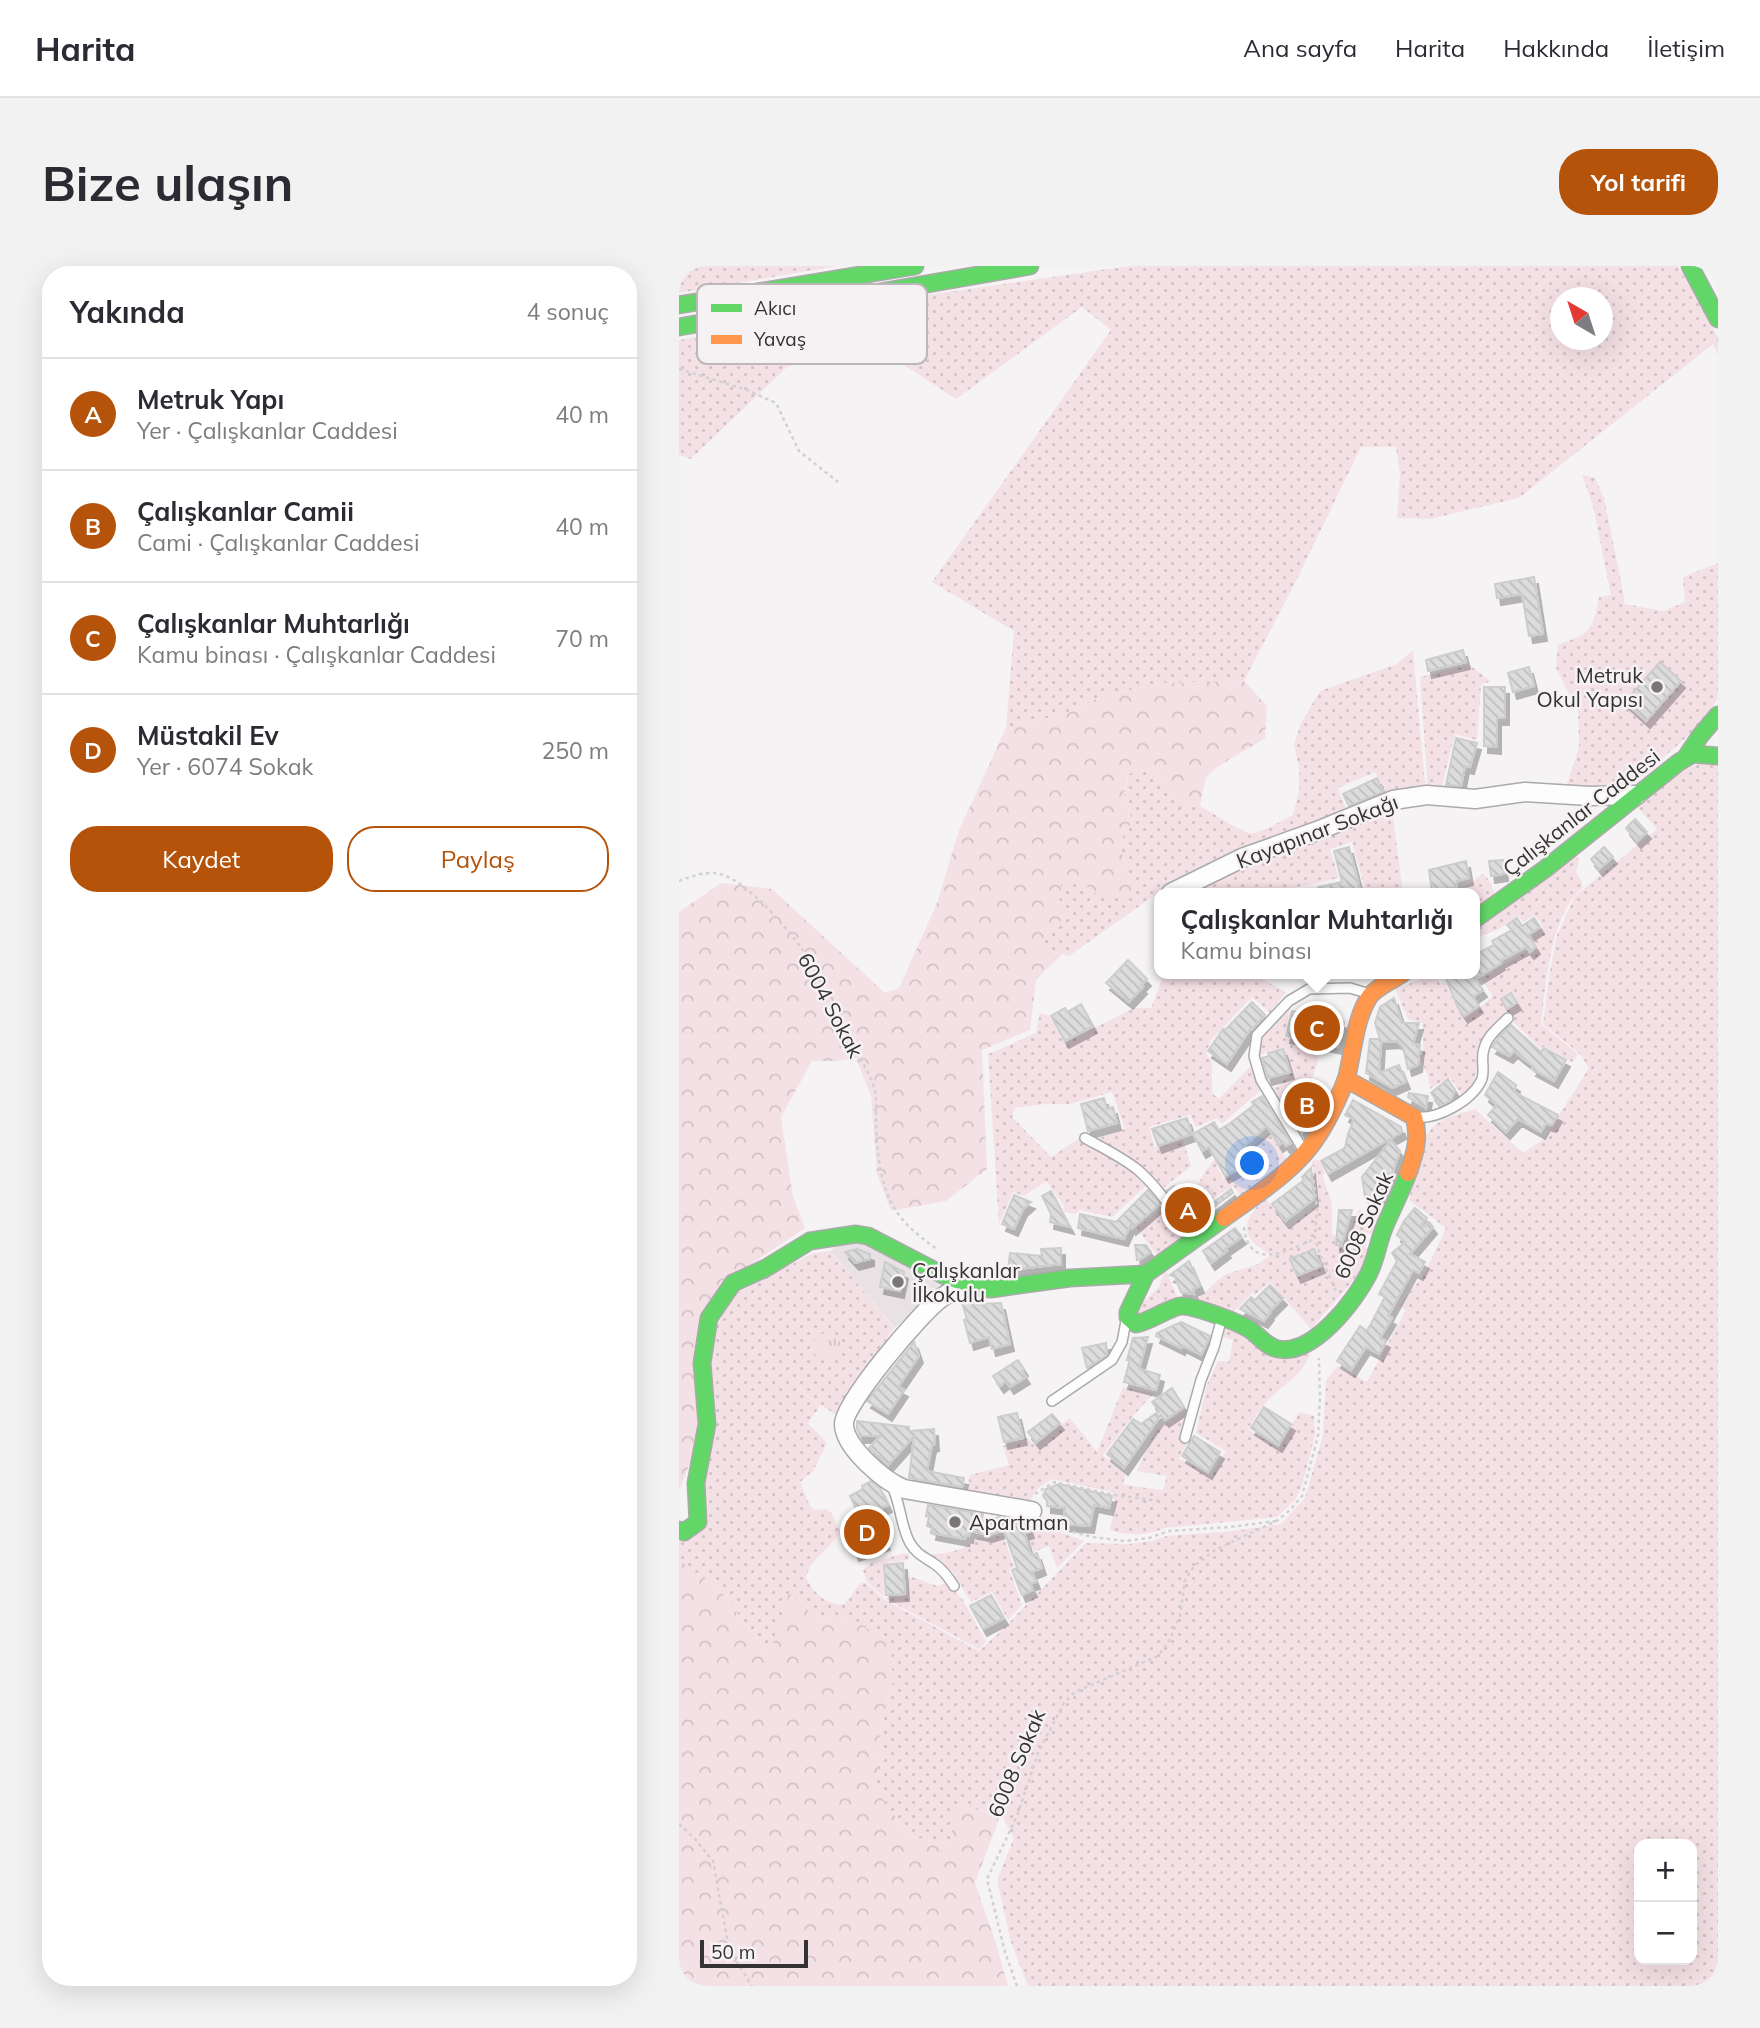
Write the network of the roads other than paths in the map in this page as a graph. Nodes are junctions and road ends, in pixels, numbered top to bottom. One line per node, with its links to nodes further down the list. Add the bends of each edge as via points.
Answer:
1 (915, 266): 4 (street)
2 (1030, 266): 5 (street)
3 (1691, 266): 8 (street)
4 (806, 284)
5 (926, 284)
6 (697, 302): 7 (street)
7 (679, 305)
8 (1718, 319)
9 (697, 324): 10 (street)
10 (679, 327)
11 (1718, 715): 13 (street)
12 (1718, 756): 13 (street, Çalışkanlar Caddesi)
13 (1686, 757): 14 (street, Çalışkanlar Caddesi)
14 (1637, 795): 15 (street, Kayapınar Sokağı, via 1525,792 1475,799 1427,795 1393,800 1242,858); 16 (street, Çalışkanlar Caddesi)
15 (1181, 888)
16 (1480, 915)
17 (1394, 979): 18 (street)
18 (1372, 994): 20 (street, via 1356,1032); 23 (lane, via 1350,988 1309,989 1289,1001 1257,1035 1254,1056 1261,1080)
19 (1508, 1018): 21 (lane, via 1484,1047 1483,1079 1469,1095 1433,1117)
20 (1346, 1079): 21 (street); 23 (street)
21 (1414, 1117): 28 (street, 6008 Sokak, via 1417,1135 1408,1178 1385,1224 1372,1267 1324,1331 1303,1346 1277,1349 1248,1329)
22 (1085, 1138): 24 (lane, via 1141,1172)
23 (1305, 1154): 24 (street)
24 (1195, 1241): 25 (street)
25 (1146, 1274): 26 (street, via 991,1289); 27 (street)
26 (971, 1286): 31 (street, via 943,1296 923,1314 845,1417 849,1442); 33 (street, via 856,1234 810,1241 733,1283 709,1318 702,1363 707,1424 697,1483 698,1522 684,1532)
27 (1128, 1317): 28 (street, via 1142,1325 1180,1306); 29 (lane, via 1112,1360)
28 (1221, 1319): 30 (lane)
29 (1052, 1401)
30 (1185, 1438)
31 (890, 1483): 32 (street); 34 (lane, via 909,1541)
32 (1032, 1511)
33 (679, 1530)
34 (954, 1586)

